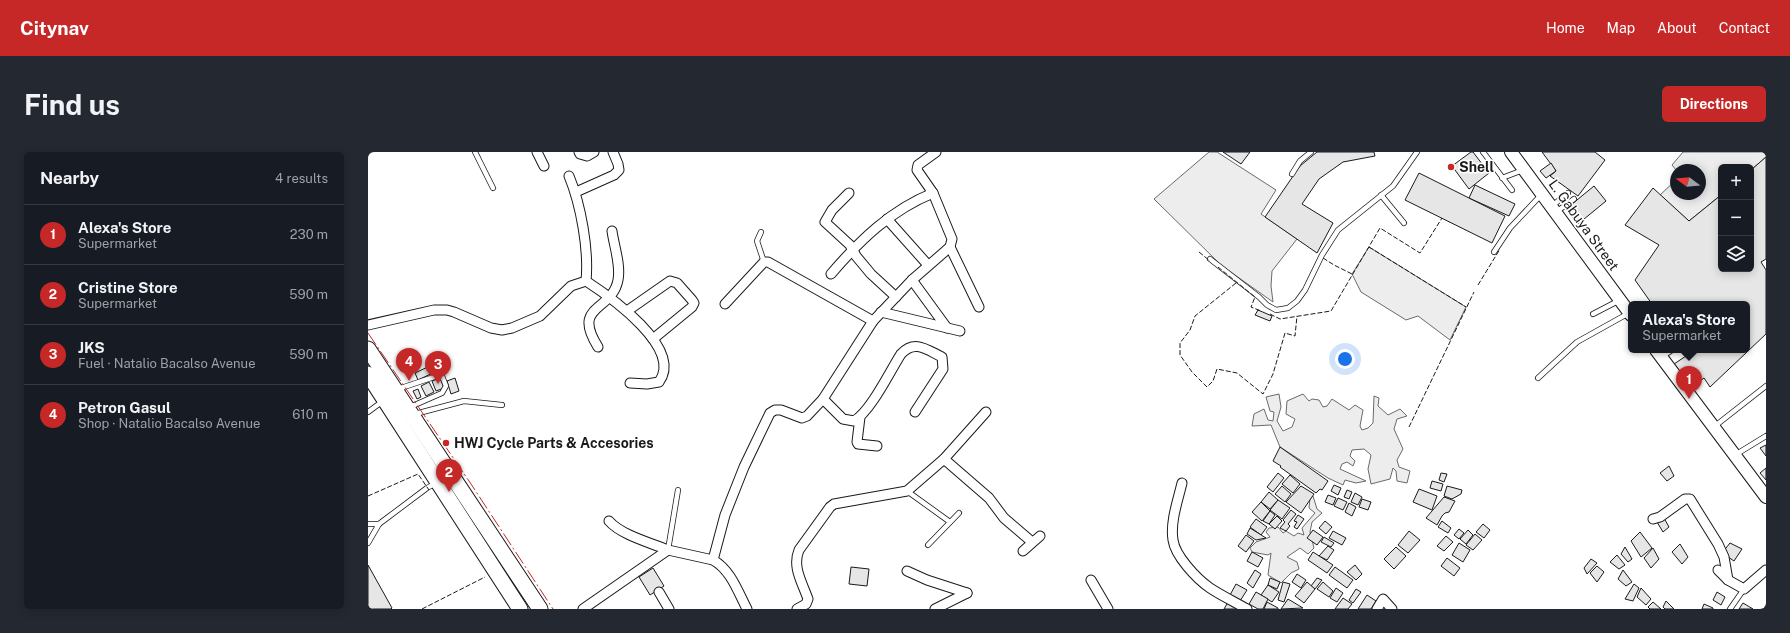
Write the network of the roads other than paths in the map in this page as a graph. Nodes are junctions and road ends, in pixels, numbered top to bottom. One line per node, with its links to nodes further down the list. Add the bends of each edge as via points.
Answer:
1 (475, 152): 16 (lane)
2 (537, 152): 11 (street)
3 (579, 152): 4 (street, via 587,156)
4 (594, 152)
5 (613, 152): 18 (street, via 619,170 614,176)
6 (936, 152): 20 (street, via 918,165 917,170)
7 (1312, 152): 13 (lane, via 1300,161)
8 (1417, 152): 23 (lane, via 1393,186)
9 (1483, 152): 15 (lane)
10 (1516, 154): 12 (street, L. Gabuya Street)
11 (544, 166)
12 (1524, 169): 15 (lane); 22 (street, L. Gabuya Street)
13 (1292, 174)
14 (569, 176): 18 (street)
15 (1502, 178): 17 (lane)
16 (493, 188)
17 (1512, 190)
18 (576, 192): 38 (street, via 587,265)
19 (849, 193): 31 (street, via 832,210 825,222)
20 (933, 193): 26 (street, via 908,204); 30 (street, via 952,239)
21 (1568, 193): 25 (lane)
22 (1543, 194): 25 (street, L. Gabuya Street); 32 (lane, via 1510,228)
23 (1381, 195): 27 (lane); 33 (lane, via 1338,230 1305,290 1288,308 1276,310 1267,305)
24 (1574, 199): 25 (lane)
25 (1554, 209): 41 (street, L. Gabuya Street)
26 (887, 219): 31 (street); 35 (street)
27 (1404, 223)
28 (612, 231): 39 (street, via 618,281)
29 (761, 232): 34 (lane, via 757,241)
30 (950, 247): 35 (street); 43 (street)
31 (853, 249): 36 (street); 40 (street, via 861,263)
32 (1494, 252)
33 (1210, 259)
34 (764, 262): 42 (street); 49 (street, via 772,263)
35 (928, 266): 37 (street)
36 (831, 274)
37 (912, 280): 40 (street); 51 (street)
38 (586, 281): 39 (street); 50 (street, via 571,286 540,316 512,328 497,330 454,312 434,310)
39 (610, 296): 44 (street); 54 (street, via 595,310 588,323)
40 (896, 297): 46 (street)
41 (1620, 300): 45 (street, L. Gabuya Street); 47 (lane)
42 (725, 304)
43 (979, 307)
44 (627, 311): 53 (street); 53 (street, via 670,281 677,283 694,303)
45 (1628, 311)
46 (881, 312): 49 (street); 51 (street)
47 (1593, 314)
48 (1628, 315): 58 (lane, via 1578,342)
49 (873, 321): 62 (street)
50 (368, 325)
51 (947, 328): 52 (street)
52 (960, 331)
53 (653, 339): 59 (street, via 663,355 663,377 659,382)
54 (598, 347)
55 (368, 349): 61 (main road)
56 (1659, 354): 69 (street)
57 (368, 374): 61 (main road)
58 (1538, 378)
59 (630, 383)
60 (1766, 386): 69 (lane)
61 (389, 395): 64 (lane); 65 (main road); 65 (lane, via 442,376 446,386 442,393); 75 (main road)
62 (823, 399): 68 (street, via 843,419 854,421); 92 (street, via 802,418 781,410 770,413 728,508)
63 (502, 405): 65 (lane, via 464,401)
64 (368, 412)
65 (409, 412): 74 (main road)
66 (915, 412): 68 (street, via 943,369 942,357 917,345 908,347 902,354)
67 (986, 412): 73 (street)
68 (860, 417): 71 (street, via 858,444)
69 (1713, 427): 72 (street)
70 (1766, 436): 72 (lane)
71 (877, 446)
72 (1734, 456): 79 (street)
73 (944, 459): 78 (street); 87 (street, via 989,498 1004,518)
74 (450, 472): 75 (lane); 101 (main road)
75 (438, 482): 85 (lane); 100 (main road)
76 (1182, 483): 108 (street, via 1173,528 1175,548 1185,563 1209,587)
77 (678, 490): 90 (lane)
78 (907, 491): 83 (lane); 105 (street, via 840,502 830,507 796,558 795,564 808,599 806,604)
79 (1766, 497)
80 (959, 513): 83 (lane)
81 (1653, 519): 97 (street, via 1660,517 1685,499 1690,499 1718,544 1724,557)
82 (609, 521): 90 (street, via 624,532)
83 (950, 522): 89 (lane)
84 (368, 524): 85 (lane)
85 (379, 524): 88 (lane)
86 (1040, 536): 87 (street)
87 (1032, 542): 91 (street)
88 (368, 543)
89 (928, 545)
90 (668, 550): 92 (street); 102 (street)
91 (1023, 551)
92 (713, 560): 104 (street, via 726,568)
93 (1718, 570): 97 (street)
94 (1766, 570): 98 (street)
95 (907, 571): 106 (street, via 967,593)
96 (1091, 580): 107 (street)
97 (1728, 580): 98 (street)
98 (1744, 588): 111 (lane)
99 (659, 592): 103 (street)
100 (520, 609)
101 (540, 609)
102 (583, 609)
103 (669, 609)
104 (747, 609)
105 (797, 609)
106 (935, 609)
107 (1108, 609)
108 (1247, 609)
109 (1377, 609): 110 (street, via 1383,599)
110 (1392, 609)
111 (1730, 609)

